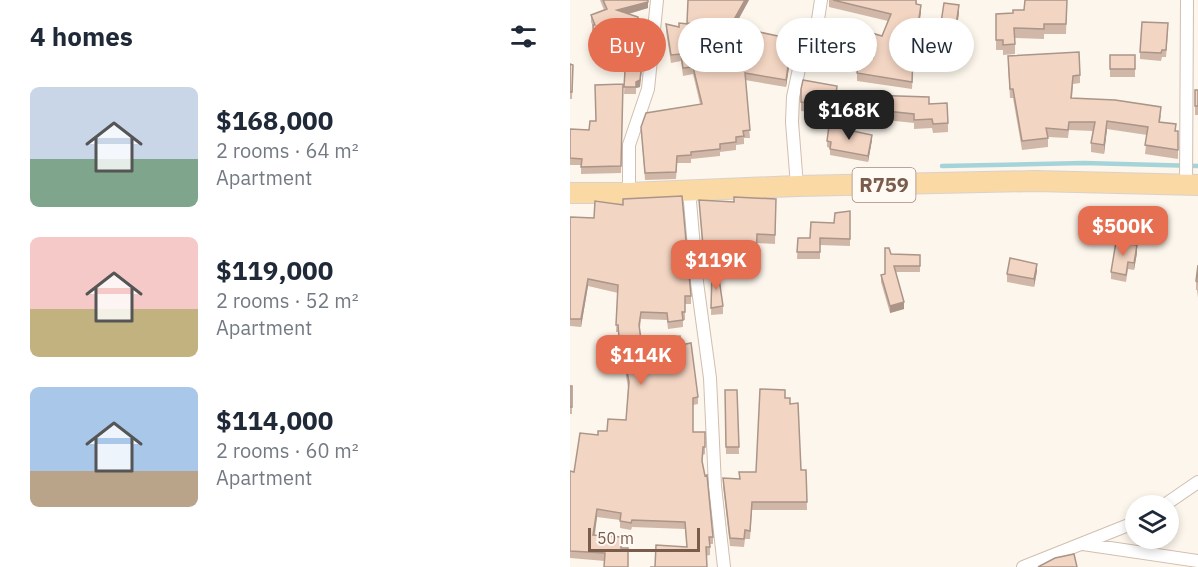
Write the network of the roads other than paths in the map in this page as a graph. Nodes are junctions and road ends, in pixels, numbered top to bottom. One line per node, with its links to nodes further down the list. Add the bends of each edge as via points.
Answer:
1 (657, 0): 8 (street, via 648,89 629,145)
2 (821, 0): 5 (street, via 817,26 799,69 793,97)
3 (1187, 0): 4 (street)
4 (1192, 185): 5 (main road, R759, via 1035,181)
5 (798, 186): 6 (main road, R759)
6 (689, 190): 8 (main road, R759); 14 (street, via 710,378)
7 (570, 193): 8 (main road, R759)
8 (629, 193)
9 (1198, 482): 10 (street)
10 (1179, 495)
11 (1125, 527): 12 (street)
12 (1083, 544): 13 (street); 15 (street)
13 (1198, 561)
14 (724, 567)
15 (1023, 567)

